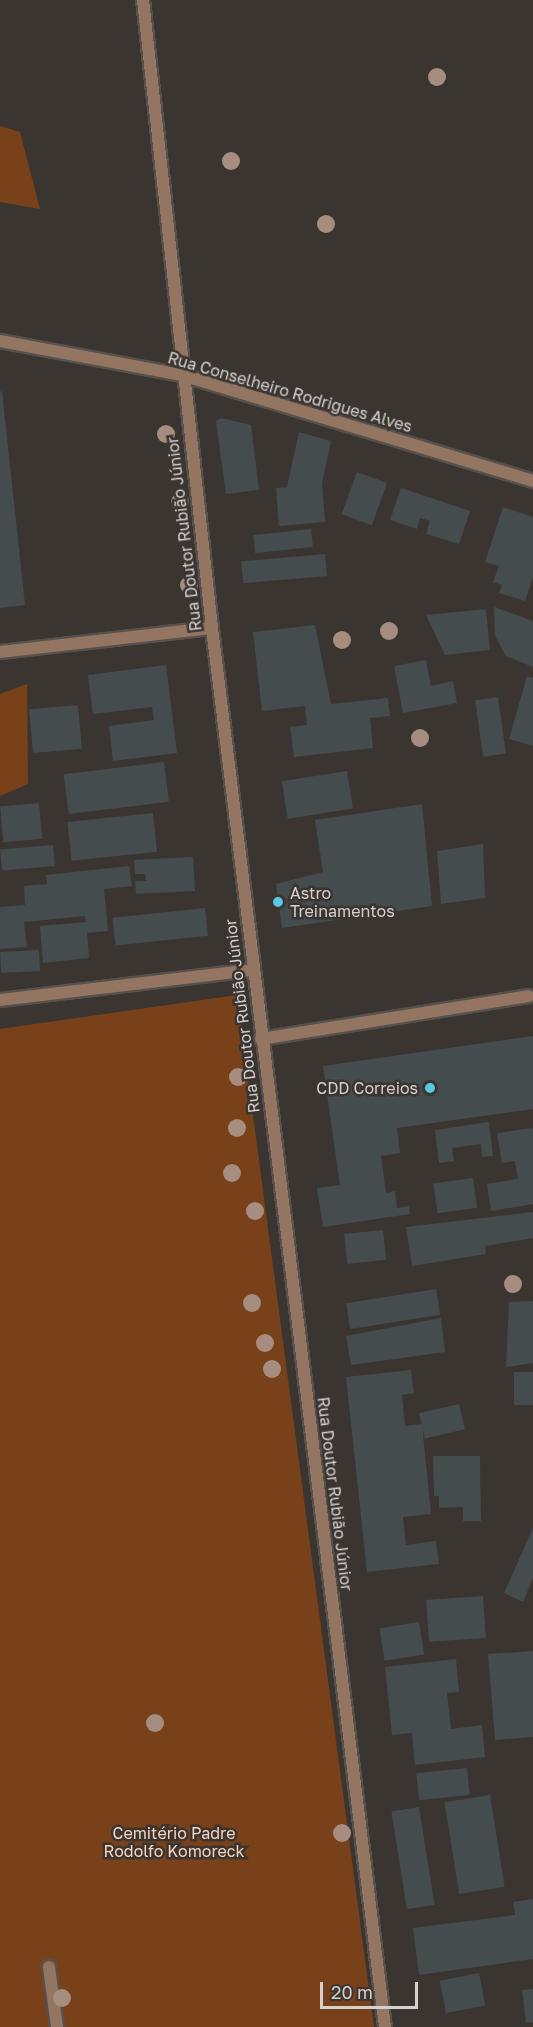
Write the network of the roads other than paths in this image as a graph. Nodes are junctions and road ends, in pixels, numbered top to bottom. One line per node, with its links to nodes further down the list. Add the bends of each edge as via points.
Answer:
1 (143, 0): 3 (street, Rua Doutor Rubião Júnior)
2 (0, 341): 3 (street, Rua Conselheiro Rodrigues Alves)
3 (182, 375): 4 (street, Rua Conselheiro Rodrigues Alves); 5 (street, Rua Doutor Rubião Júnior)
4 (533, 482)
5 (212, 628): 6 (street); 7 (street, Rua Doutor Rubião Júnior)
6 (0, 652)
7 (253, 970): 9 (street); 10 (street, Rua Doutor Rubião Júnior)
8 (529, 996): 10 (street)
9 (0, 1000)
10 (261, 1039): 13 (street, Rua Doutor Rubião Júnior)
11 (49, 1967): 12 (street)
12 (57, 2027)
13 (385, 2027)

